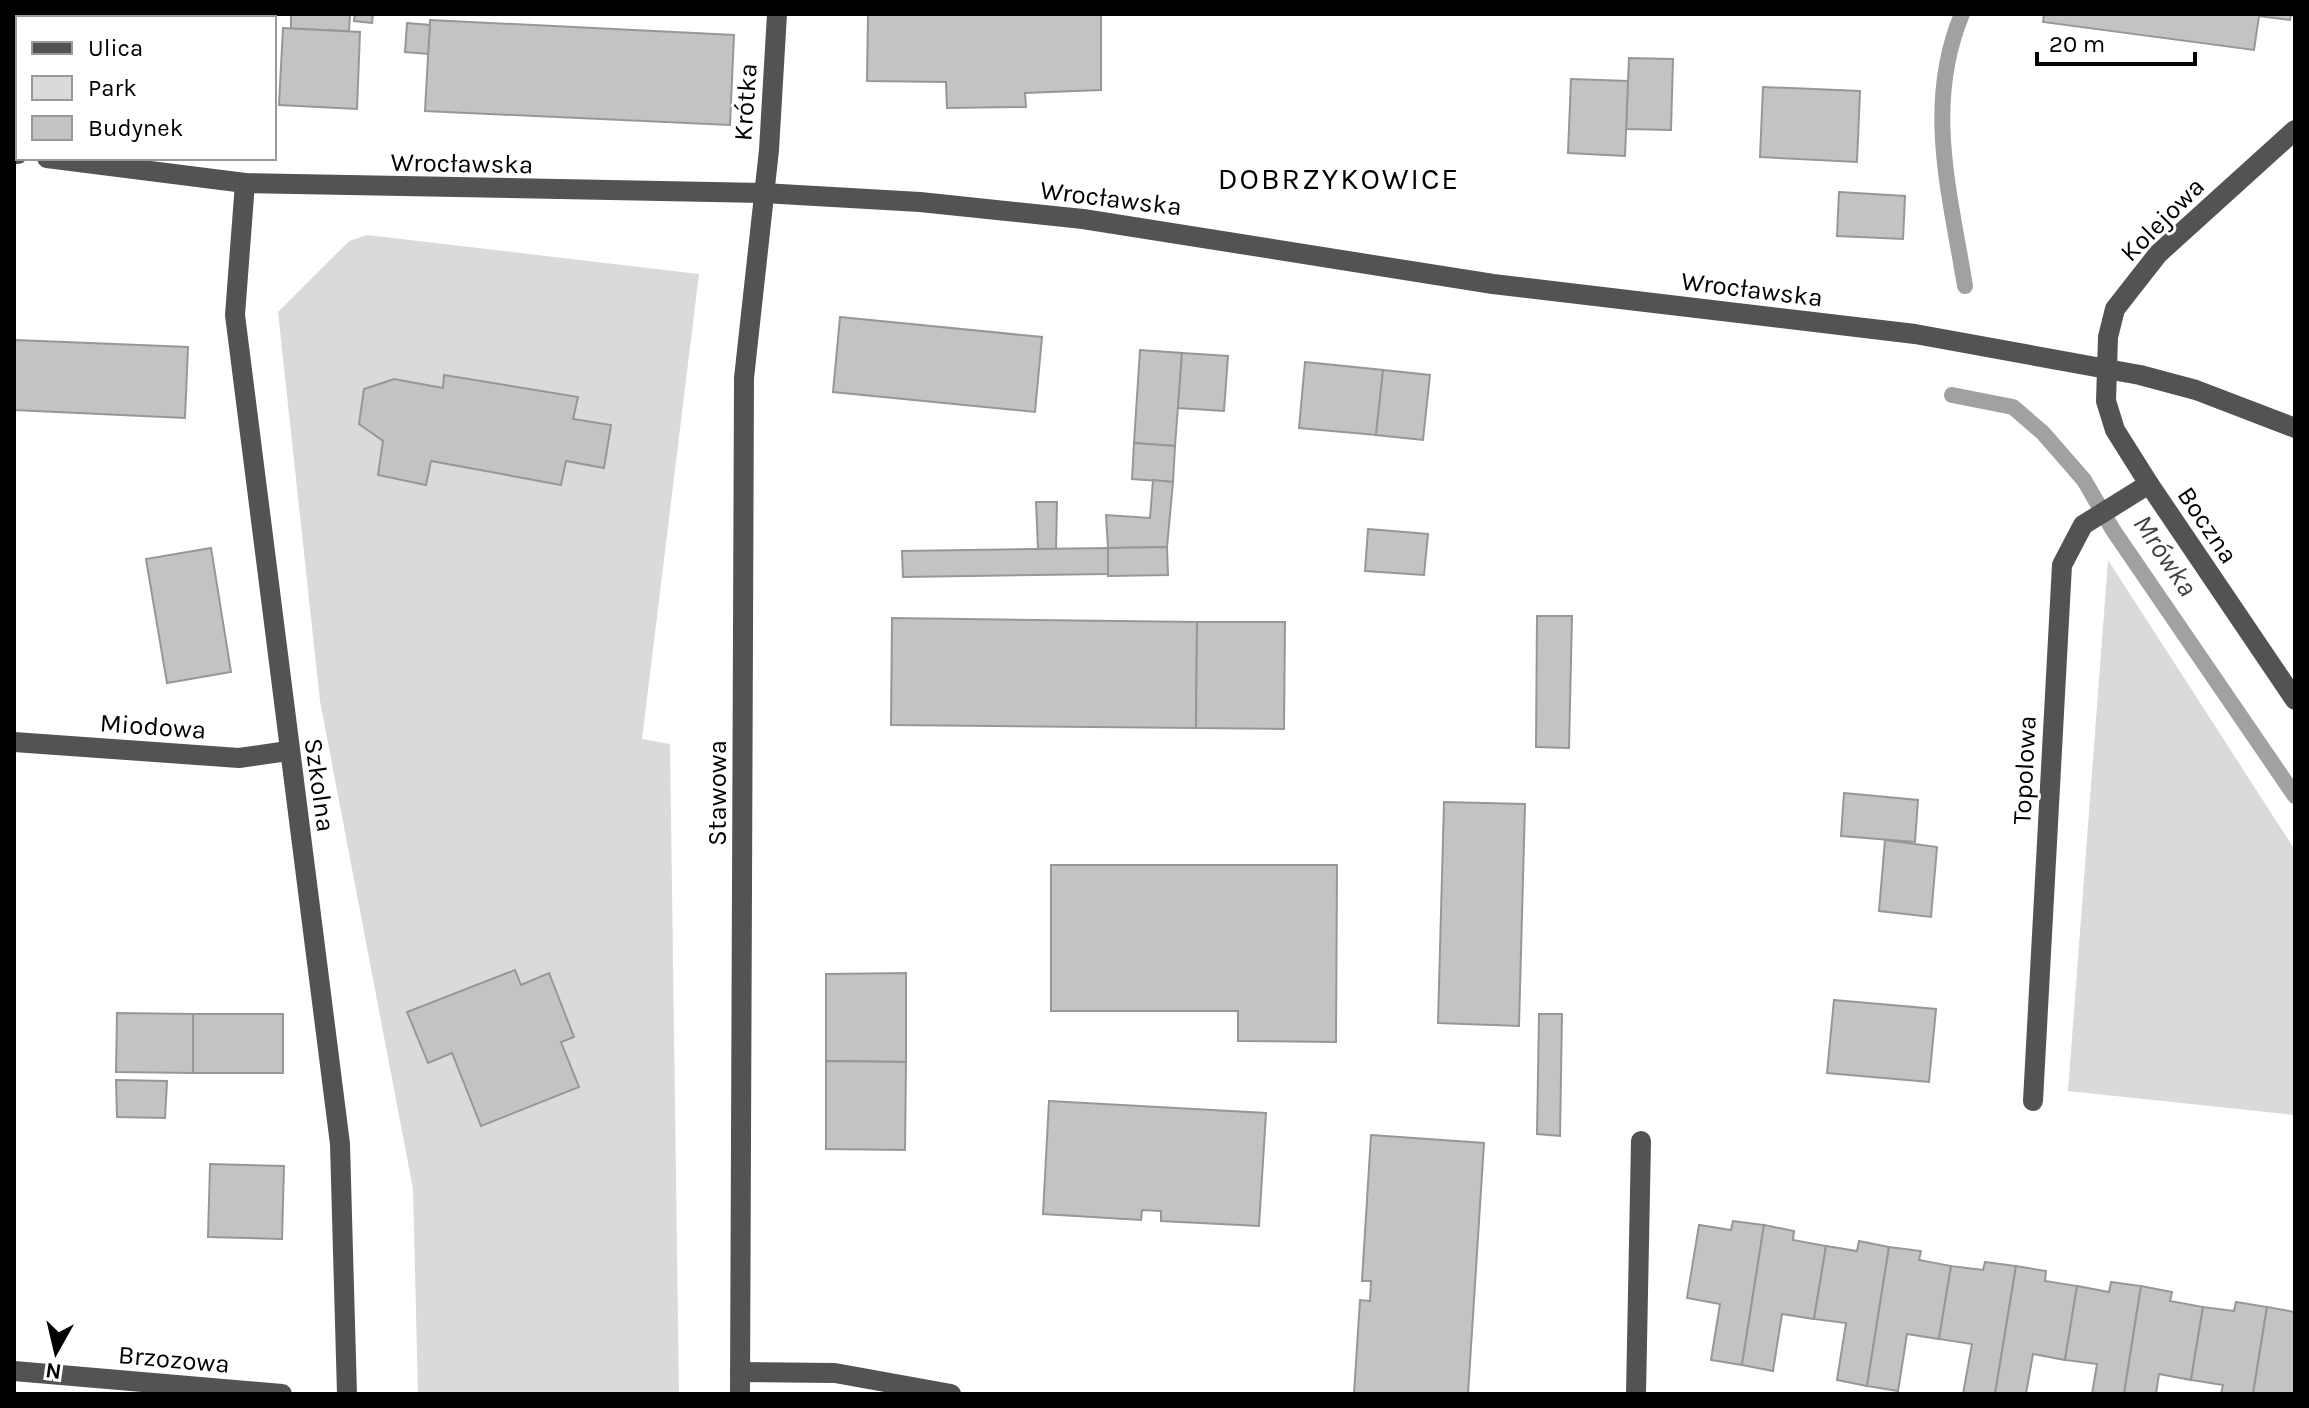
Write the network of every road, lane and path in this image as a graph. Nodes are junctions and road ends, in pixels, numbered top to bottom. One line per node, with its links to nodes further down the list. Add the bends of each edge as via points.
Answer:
1 (777, 14): 6 (street, Krótka)
2 (2295, 130): 7 (street, Kolejowa, via 2158,254 2115,309)
3 (76, 160): 4 (street, Wrocławska)
4 (194, 168): 5 (street, Wrocławska)
5 (245, 183): 6 (street, Wrocławska); 12 (street, Szkolna, via 235,315)
6 (763, 193): 7 (street, Wrocławska, via 920,202 1151,228 1493,284 1915,334); 16 (street, Stawowa, via 744,378)
7 (2107, 368): 8 (street, Wrocławska, via 2196,390); 9 (street, Boczna, via 2106,401 2115,430)
8 (2295, 428)
9 (2149, 484): 10 (street, Boczna); 13 (street, Topolowa, via 2083,525 2062,565)
10 (2295, 700)
11 (14, 742): 12 (street, Miodowa, via 239,758)
12 (288, 751): 18 (street, Szkolna, via 340,1144)
13 (2033, 1101)
14 (1641, 1141): 21 (street)
15 (14, 1371): 17 (street, Brzozowa)
16 (740, 1372): 19 (street, Stawowa); 20 (street, via 835,1373)
17 (282, 1394)
18 (347, 1394)
19 (740, 1394)
20 (951, 1394)
21 (1636, 1394)

